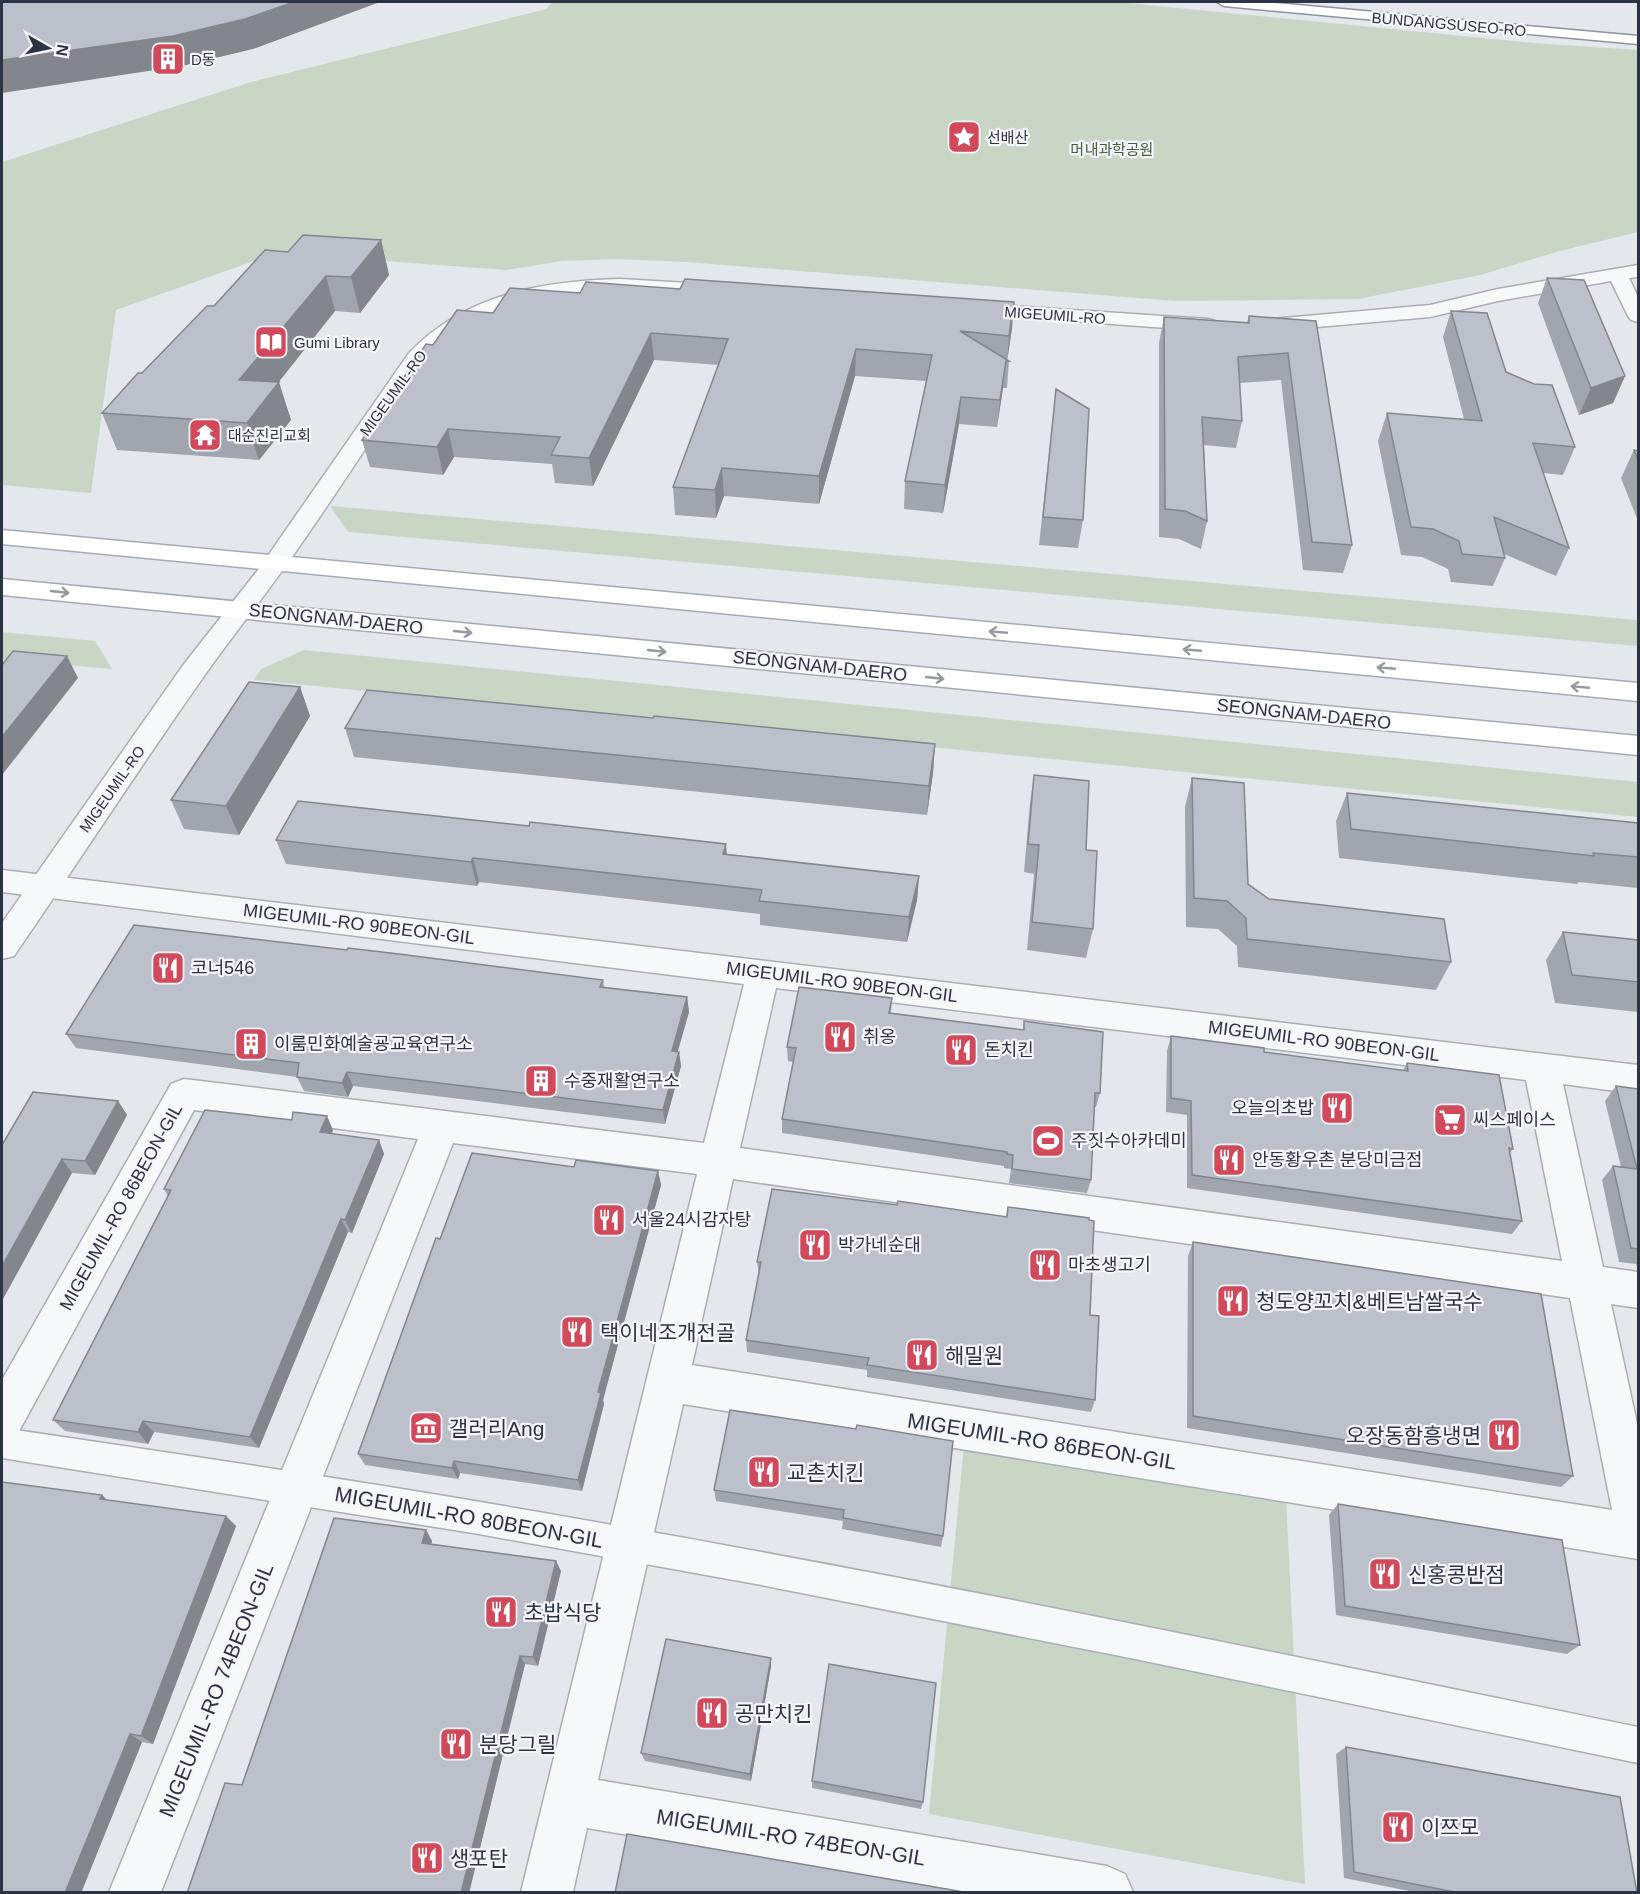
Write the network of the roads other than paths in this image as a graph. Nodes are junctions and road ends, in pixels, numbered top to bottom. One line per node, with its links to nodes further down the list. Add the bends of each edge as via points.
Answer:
1 (1224, 2): 6 (main road, BUNDANGSUSEO-RO)
2 (1294, 2): 4 (main road, BUNDANGSUSEO-RO)
3 (1354, 2): 4 (main road)
4 (1486, 20): 5 (main road, BUNDANGSUSEO-RO)
5 (1638, 32)
6 (1638, 40)
7 (1628, 273): 10 (street); 12 (street, via 1430,311)
8 (746, 293): 14 (street, MIGEUMIL-RO, via 577,285 504,300 454,324 429,344 401,378)
9 (948, 308): 11 (street, MIGEUMIL-RO)
10 (1638, 316)
11 (1227, 326)
12 (1250, 326)
13 (2, 537): 14 (main road)
14 (276, 563): 16 (street, MIGEUMIL-RO); 17 (main road, one-way to 14)
15 (2, 587): 16 (main road, SEONGNAM-DAERO, one-way to 16)
16 (242, 610): 18 (main road, SEONGNAM-DAERO, one-way to 18); 20 (street, MIGEUMIL-RO, via 196,668)
17 (1638, 692)
18 (1638, 746)
19 (2, 881): 20 (street, MIGEUMIL-RO 90BEON-GIL)
20 (45, 886): 21 (street, MIGEUMIL-RO); 22 (street, MIGEUMIL-RO 90BEON-GIL)
21 (2, 947)
22 (763, 973): 23 (street, MIGEUMIL-RO 90BEON-GIL); 26 (street)
23 (1541, 1067): 24 (street, MIGEUMIL-RO 90BEON-GIL); 27 (street)
24 (1638, 1079)
25 (441, 1126): 26 (street, MIGEUMIL-RO 86BEON-GIL); 30 (street, MIGEUMIL-RO 86BEON-GIL, via 184,1094); 32 (street)
26 (719, 1161): 27 (street, MIGEUMIL-RO 86BEON-GIL); 29 (street)
27 (1587, 1283): 28 (street, MIGEUMIL-RO 86BEON-GIL); 33 (street)
28 (1638, 1290)
29 (667, 1381): 34 (street, MIGEUMIL-RO 86BEON-GIL); 35 (street)
30 (2, 1420)
31 (2, 1443): 32 (street, MIGEUMIL-RO 80BEON-GIL)
32 (297, 1488): 35 (street, MIGEUMIL-RO 80BEON-GIL); 38 (street, MIGEUMIL-RO 74BEON-GIL)
33 (1638, 1527)
34 (1638, 1537)
35 (629, 1544): 36 (street, MIGEUMIL-RO 80BEON-GIL); 37 (street)
36 (1638, 1745)
37 (569, 1800): 39 (street); 40 (street, MIGEUMIL-RO 74BEON-GIL)
38 (135, 1893)
39 (547, 1893)
40 (1107, 1893)

